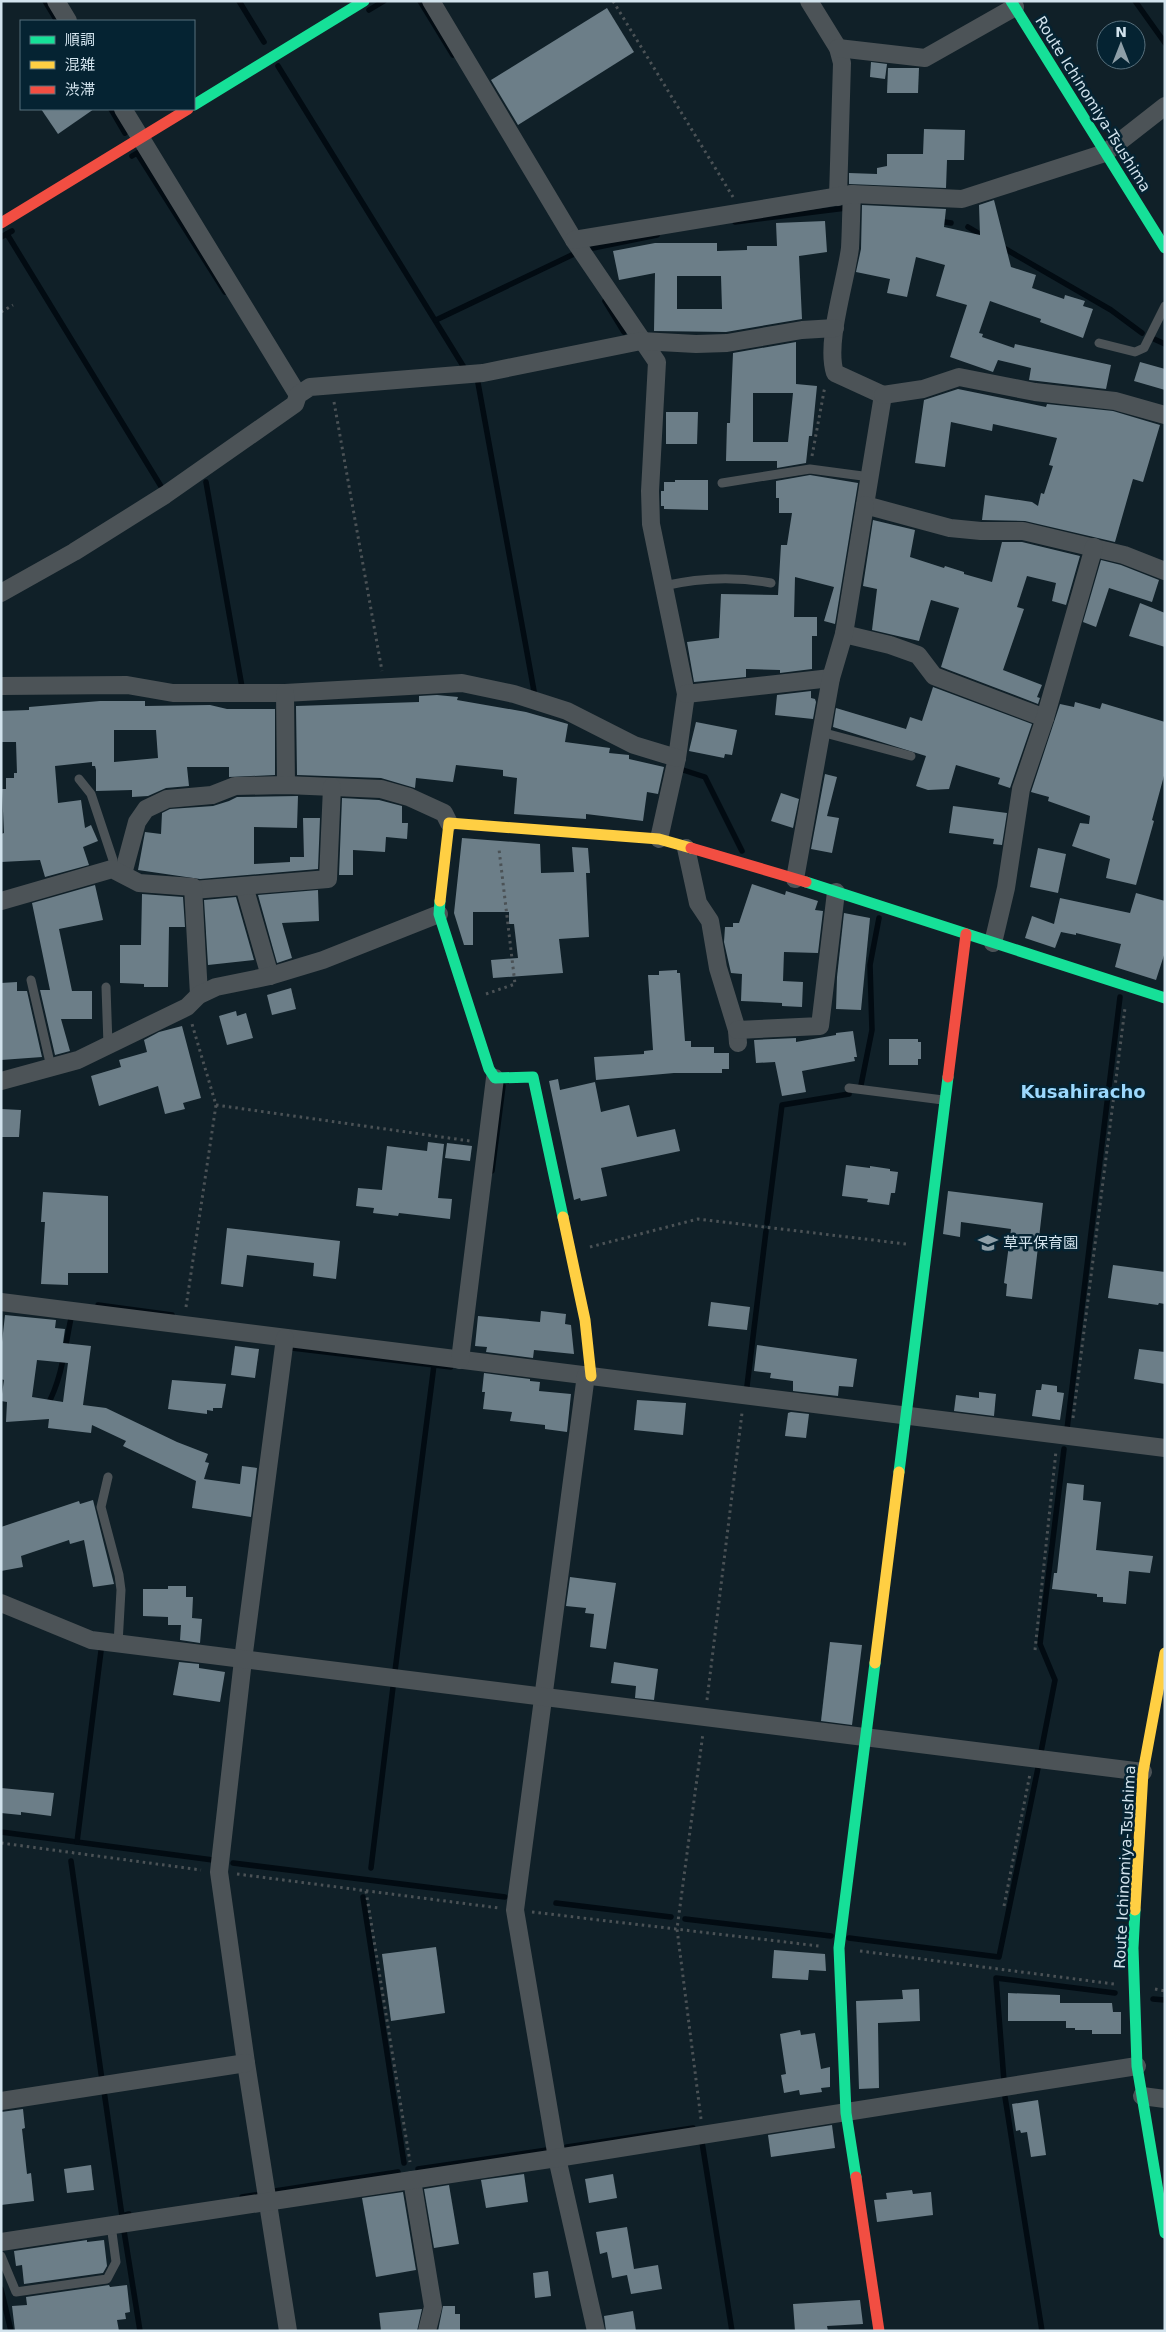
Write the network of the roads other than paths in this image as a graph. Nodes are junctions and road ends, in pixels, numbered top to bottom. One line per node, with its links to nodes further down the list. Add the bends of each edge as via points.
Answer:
1 (56, 1): 6 (street)
2 (364, 1): 8 (street)
3 (431, 1): 16 (street)
4 (809, 1): 7 (street)
5 (1013, 4): 7 (street, via 925,58); 13 (street, Route Ichinomiya-Tsushima)
6 (67, 20)
7 (838, 48): 14 (street, via 842,63)
8 (195, 104)
9 (1165, 106): 13 (street)
10 (124, 110): 12 (street)
11 (186, 110): 12 (street)
12 (141, 138): 15 (street); 22 (street)
13 (1106, 153): 14 (street, via 962,199); 17 (street, Route Ichinomiya-Tsushima)
14 (845, 195): 16 (street); 19 (street, via 850,249)
15 (1, 223)
16 (574, 240): 20 (street)
17 (1165, 248)
18 (1165, 306): 21 (lane, via 1144,348 1136,352)
19 (835, 328): 20 (street, via 802,330 727,343); 23 (street, via 832,364 835,373)
20 (641, 341): 22 (street, via 483,374 330,384 310,387); 31 (street, via 657,362 650,491 651,524)
21 (1099, 343)
22 (298, 395): 32 (street, via 295,404 164,495)
23 (883, 395): 24 (street, via 959,377 1035,392 1115,401); 25 (street)
24 (1165, 415)
25 (870, 477): 26 (lane, via 810,469); 27 (street)
26 (722, 483)
27 (865, 505): 28 (street, via 950,528 1023,531); 33 (street)
28 (1094, 547): 29 (street); 38 (street)
29 (1165, 571)
30 (771, 583): 31 (lane, via 697,579)
31 (663, 586): 37 (street)
32 (1, 593)
33 (844, 634): 34 (street); 38 (street, via 918,655 934,676)
34 (831, 678): 37 (street); 39 (street)
35 (1, 686): 36 (street, via 127,685 174,693)
36 (285, 693): 41 (street, via 462,683 514,694 567,711 634,745); 43 (street)
37 (686, 694): 41 (street)
38 (1045, 718): 56 (street, via 1021,788 1006,888)
39 (821, 732): 40 (lane); 49 (street)
40 (912, 756)
41 (677, 758): 46 (street)
42 (80, 779): 48 (lane, via 91,794)
43 (286, 785): 44 (street); 48 (street, via 235,786 212,795 167,799 146,809 137,822)
44 (332, 787): 45 (street, via 381,789 444,813); 50 (street, via 328,879)
45 (449, 822): 46 (street); 54 (street)
46 (659, 839): 47 (street)
47 (686, 848): 49 (street); 52 (street, via 698,903 710,921 718,968 738,1036 820,1026)
48 (117, 872): 51 (street, via 139,883 193,887); 53 (street)
49 (795, 879): 52 (street)
50 (244, 886): 51 (street); 57 (street)
51 (193, 890): 61 (street)
52 (836, 892): 55 (street)
53 (1, 901)
54 (439, 914): 57 (street, via 322,960); 64 (street, via 489,1070)
55 (966, 934): 56 (street); 67 (street)
56 (993, 943): 60 (street)
57 (270, 976): 61 (street, via 216,987)
58 (31, 980): 63 (lane)
59 (106, 987): 62 (lane)
60 (1165, 998)
61 (193, 1001): 62 (street)
62 (108, 1045): 63 (street, via 78,1060)
63 (51, 1067): 65 (street)
64 (495, 1078): 70 (street); 71 (street, via 533,1077 585,1320)
65 (1, 1081)
66 (849, 1088): 67 (lane)
67 (945, 1100): 72 (street)
68 (1, 1302): 69 (street)
69 (285, 1338): 70 (street); 78 (street)
70 (460, 1360): 71 (street)
71 (588, 1376): 72 (street); 79 (street)
72 (905, 1416): 73 (street); 80 (street)
73 (1165, 1448)
74 (108, 1477): 76 (lane, via 101,1507 121,1590)
75 (1, 1603): 76 (street, via 91,1640)
76 (118, 1644): 78 (street)
77 (1165, 1653): 81 (street, Route Ichinomiya-Tsushima)
78 (243, 1660): 79 (street); 82 (street, via 219,1872)
79 (544, 1698): 80 (street); 88 (street, via 515,1910)
80 (865, 1738): 81 (street); 87 (street, via 838,1948)
81 (1150, 1773): 83 (street, Route Ichinomiya-Tsushima, via 1133,1948)
82 (246, 2064): 86 (street); 90 (street)
83 (1137, 2066): 84 (street, Route Ichinomiya-Tsushima); 87 (street)
84 (1142, 2096): 85 (street); 92 (street, Route Ichinomiya-Tsushima)
85 (1165, 2099)
86 (1, 2102)
87 (846, 2113): 88 (street); 98 (street)
88 (557, 2158): 89 (street); 97 (street)
89 (412, 2180): 90 (street); 96 (street, via 433,2307)
90 (268, 2201): 91 (street); 95 (street)
91 (111, 2226): 93 (street); 94 (lane, via 116,2262 107,2279 16,2292)
92 (1165, 2233)
93 (1, 2242)
94 (1, 2256)
95 (288, 2331)
96 (427, 2331)
97 (596, 2331)
98 (879, 2331)

